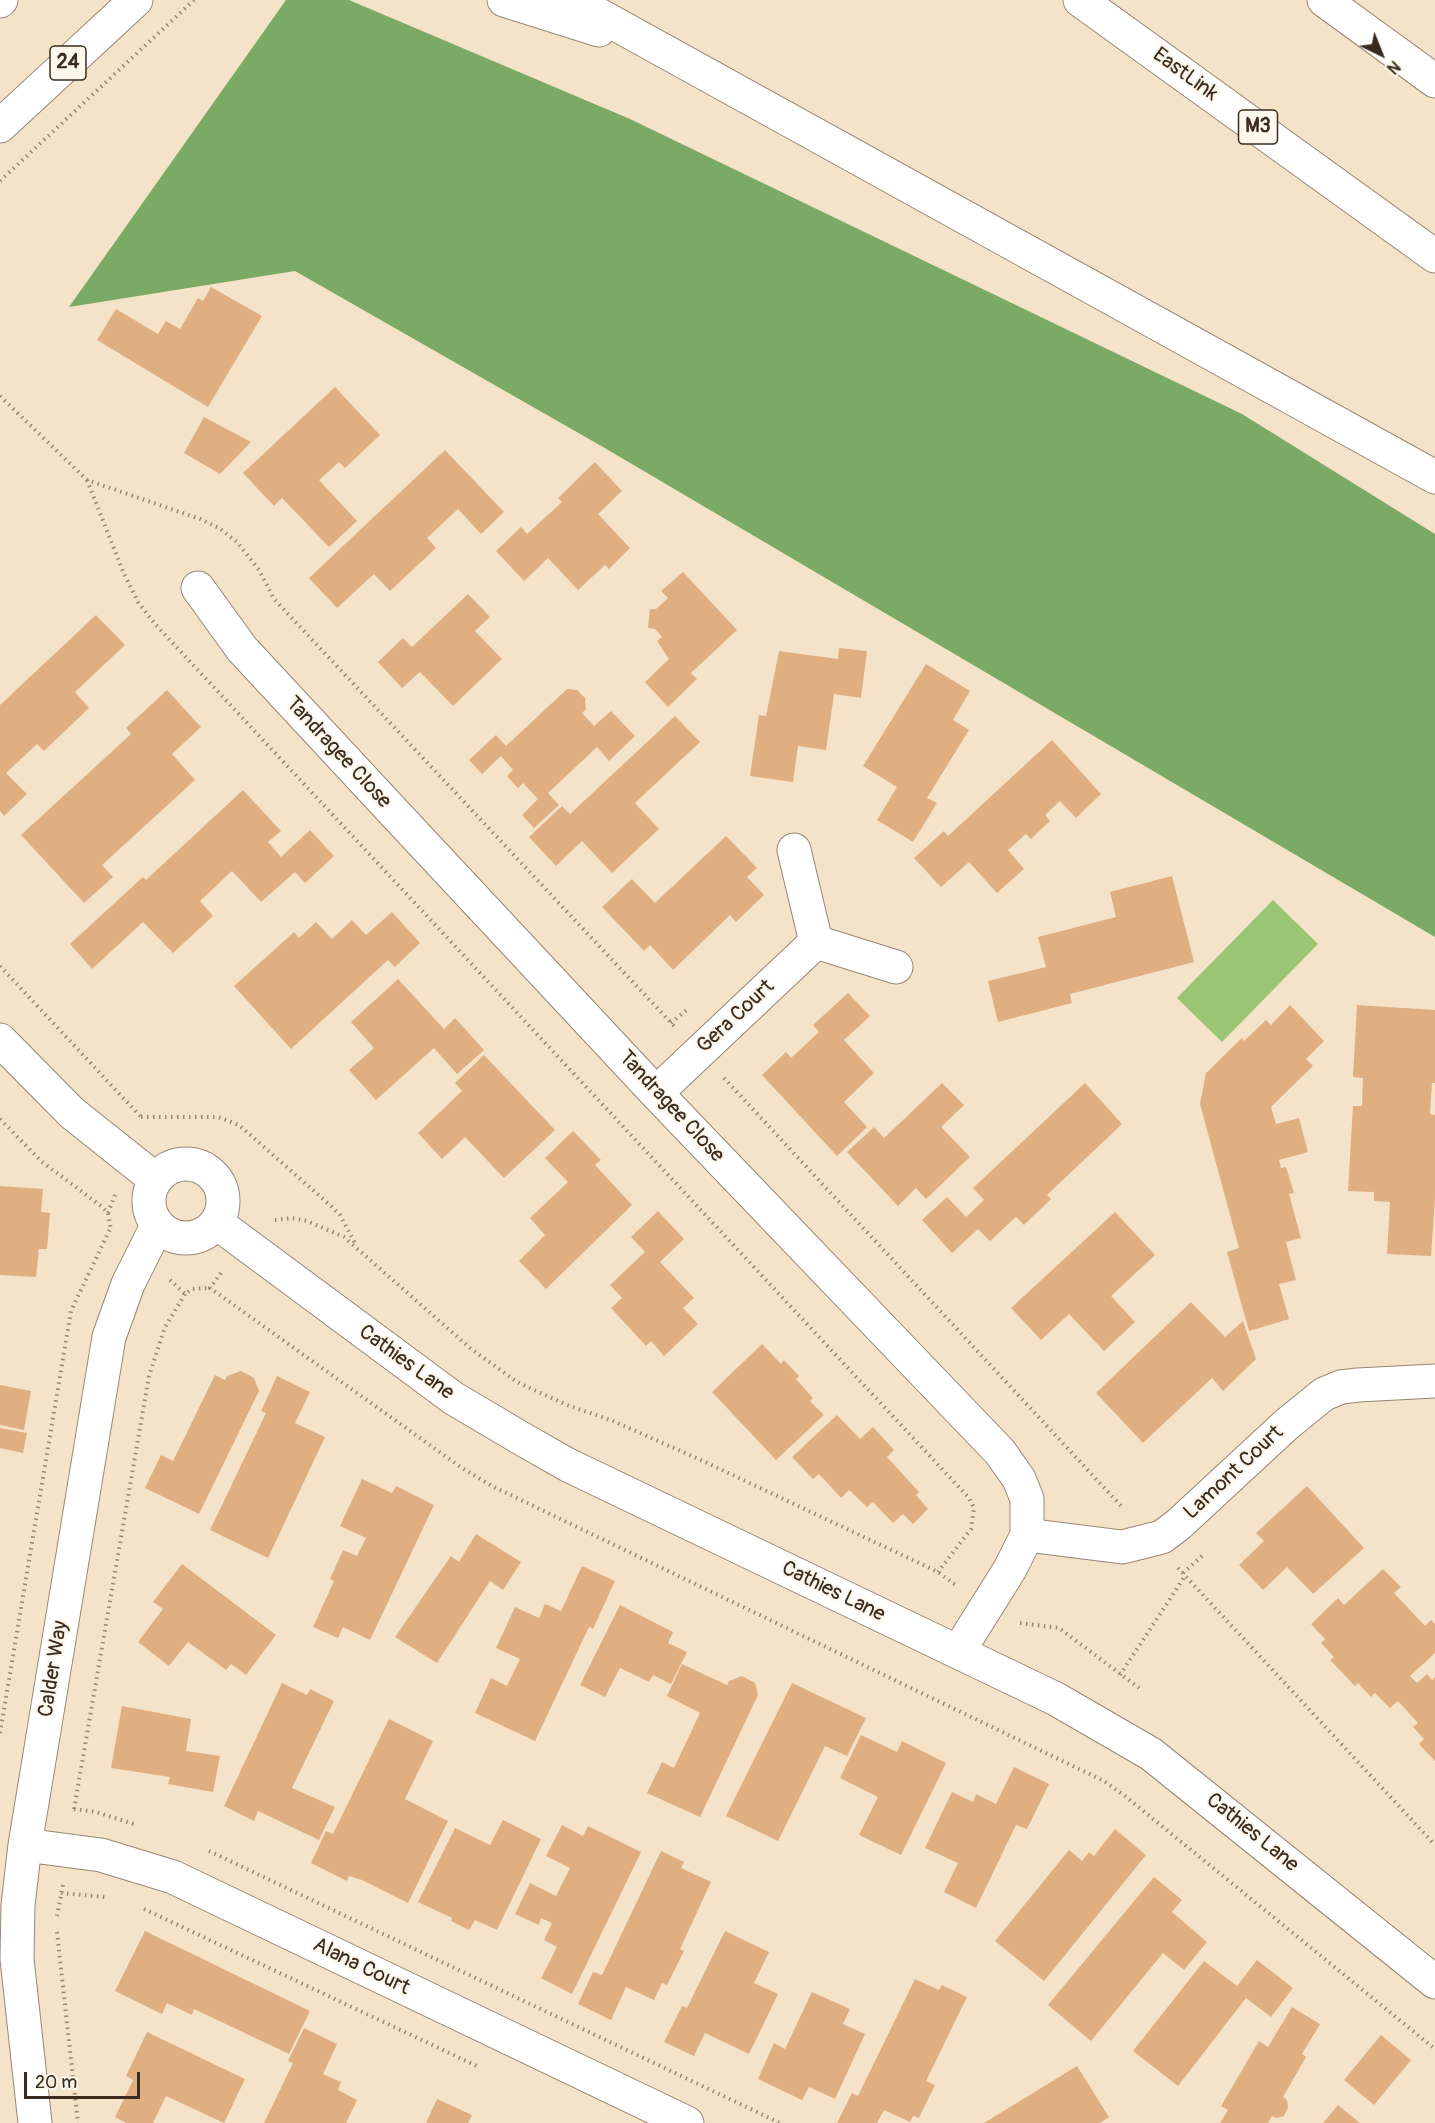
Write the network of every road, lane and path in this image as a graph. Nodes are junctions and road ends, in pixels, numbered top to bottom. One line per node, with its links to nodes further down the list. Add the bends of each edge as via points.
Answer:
1 (136, 0): 9 (main road, 24)
2 (195, 0): 10 (path)
3 (504, 0): 7 (main road)
4 (572, 0): 7 (main road)
5 (1080, 0): 11 (main road, EastLink / M3)
6 (1324, 0): 8 (main road)
7 (664, 50): 13 (main road)
8 (1435, 81)
9 (0, 126)
10 (0, 181)
11 (1435, 256)
12 (0, 396): 14 (path)
13 (1435, 477)
14 (87, 480): 20 (path, via 200,519 237,542 259,570 274,599); 42 (path, via 124,574 155,624 969,1498 974,1508 971,1529)
15 (198, 588): 23 (main road, Tandragee Close, via 242,649)
16 (794, 850): 17 (main road)
17 (816, 942): 19 (main road); 23 (main road, Gera Court)
18 (0, 966): 33 (path, via 138,1112 141,1120 218,1117 239,1125 335,1210)
19 (896, 967)
20 (679, 1031)
21 (0, 1040): 25 (main road, via 72,1113)
22 (718, 1073): 39 (path)
23 (656, 1092): 40 (main road, Tandragee Close, via 1000,1452 1019,1479 1027,1499)
24 (0, 1119): 27 (path, via 41,1161)
25 (155, 1179): 29 (main road, via 176,1165 202,1167 222,1192 222,1211); 30 (main road, via 148,1203)
26 (115, 1195): 27 (path)
27 (108, 1213): 31 (path)
28 (271, 1221): 33 (path, via 307,1221)
29 (217, 1223): 30 (main road, via 199,1237 188,1238 176,1238); 46 (main road, Cathies Lane, via 453,1398 524,1440 568,1465)
30 (158, 1226): 51 (main road, Calder Way, via 128,1284 109,1337)
31 (110, 1229): 32 (path); 49 (path, via 71,1311)
32 (119, 1237)
33 (356, 1246): 42 (path, via 470,1348 517,1382 703,1461)
34 (224, 1269): 36 (path)
35 (169, 1280): 37 (path)
36 (210, 1288): 37 (path, via 192,1289); 60 (path, via 492,1486 1104,1782)
37 (185, 1294): 50 (path, via 165,1327 149,1376)
38 (1435, 1381): 40 (main road, Lamont Court, via 1358,1385 1324,1394 1162,1537 1122,1547)
39 (1124, 1510)
40 (1027, 1535): 46 (main road, Tandragee Close)
41 (1175, 1565): 43 (path)
42 (938, 1572): 44 (path)
43 (1185, 1576): 47 (path); 52 (path)
44 (964, 1592)
45 (1015, 1623): 47 (path, via 1059,1628)
46 (958, 1652): 59 (main road, Cathies Lane, via 1056,1699 1151,1754)
47 (1120, 1675): 48 (path)
48 (1139, 1688)
49 (0, 1733)
50 (73, 1816)
51 (25, 1845): 62 (main road, Calder Way, via 16,1959); 64 (main road, Alana Court, via 101,1855 173,1877)
52 (1435, 1845)
53 (63, 1883): 54 (path)
54 (61, 1893): 55 (path); 57 (path)
55 (111, 1899)
56 (142, 1908): 61 (path)
57 (56, 1920)
58 (57, 1928): 63 (path)
59 (1435, 1982)
60 (1435, 2049)
61 (488, 2072)
62 (35, 2123)
63 (78, 2123)
64 (687, 2123)

